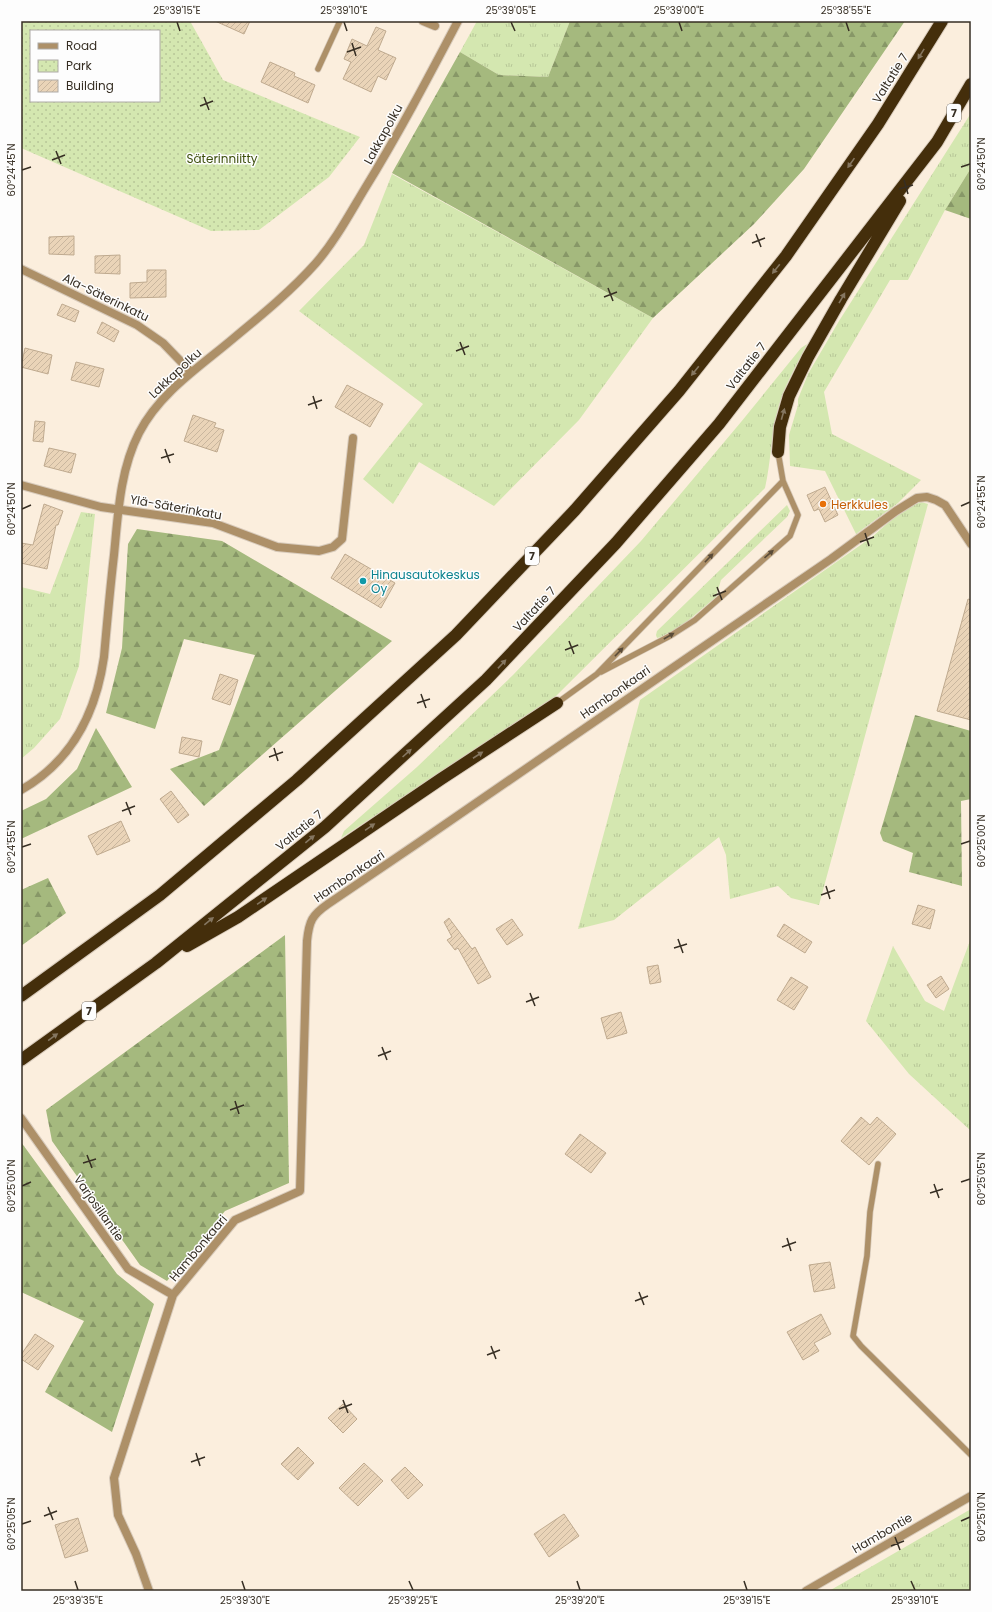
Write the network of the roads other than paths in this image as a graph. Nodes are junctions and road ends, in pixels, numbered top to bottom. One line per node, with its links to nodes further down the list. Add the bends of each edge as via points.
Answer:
1 (340, 21): 6 (lane)
2 (423, 21): 5 (street)
3 (458, 21): 10 (street, Lakkapolku, via 384,159 330,244 291,289)
4 (942, 21): 21 (highway, Valtatie 7 / 7, one-way to 21, via 878,124 786,256 679,391 575,510 456,635 297,780 160,895)
5 (435, 26)
6 (318, 69)
7 (971, 84): 8 (highway, Valtatie 7 / 7)
8 (937, 142): 12 (highway, one-way to 8, via 780,427 789,396 805,364); 20 (highway, Valtatie 7 / 7, one-way to 8, via 325,827 486,680 616,543 719,424)
9 (21, 270): 10 (street, Ala-Säterinkatu, via 137,324 163,343)
10 (191, 372): 15 (street, Lakkapolku, via 157,405 140,431 132,447)
11 (354, 438): 15 (street, Ylä-Säterinkatu, via 342,539 333,547 319,550 277,547 213,523)
12 (778, 452): 13 (lane)
13 (783, 480): 17 (lane, one-way to 13); 17 (lane, one-way to 13, via 695,620 790,536 798,515)
14 (21, 485): 15 (street, Ylä-Säterinkatu)
15 (118, 510): 19 (street, Lakkapolku, via 104,657 96,696 67,752)
16 (971, 544): 25 (street, Hambonkaari, via 944,505 927,497 917,498 318,911 311,919 307,941 300,1191 235,1220)
17 (597, 674): 18 (lane)
18 (557, 703): 20 (highway, one-way to 18, via 238,917)
19 (21, 790)
20 (156, 963): 22 (highway, Valtatie 7 / 7, one-way to 20)
21 (21, 996)
22 (21, 1060)
23 (23, 1122): 25 (street, Varjosillantie, via 128,1269)
24 (878, 1164): 26 (lane, via 870,1212 867,1256 853,1336)
25 (173, 1296): 28 (street, Hambonkaari, via 114,1478 118,1515)
26 (971, 1455)
27 (971, 1496): 29 (street, Hambontie)
28 (149, 1591)
29 (806, 1591)

